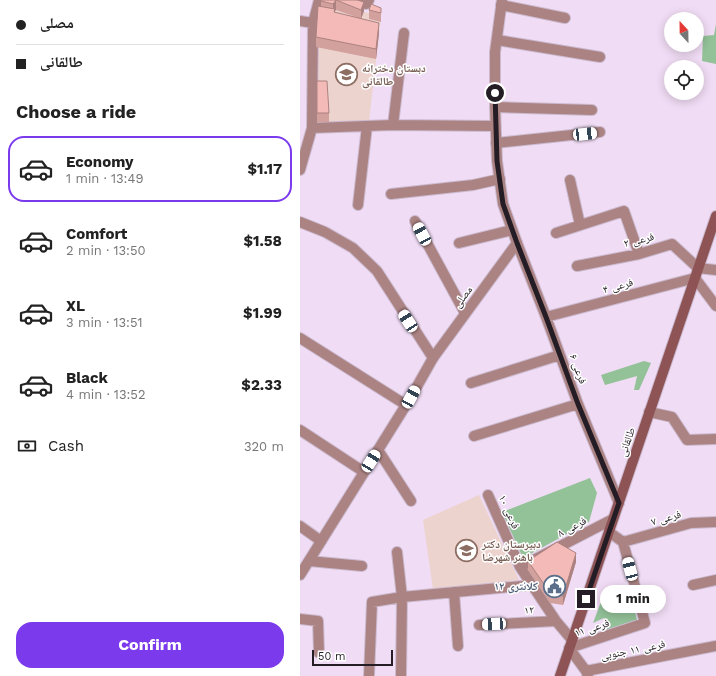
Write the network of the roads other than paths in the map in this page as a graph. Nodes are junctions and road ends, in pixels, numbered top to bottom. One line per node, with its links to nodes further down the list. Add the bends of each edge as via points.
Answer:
1 (319, 0): 7 (street)
2 (353, 0): 3 (street, via 366,4)
3 (369, 0)
4 (502, 3): 5 (street); 9 (street)
5 (565, 18)
6 (300, 21): 7 (street)
7 (313, 23): 16 (street)
8 (404, 34): 13 (street)
9 (497, 40): 10 (street); 11 (street)
10 (600, 57)
11 (495, 107): 12 (street); 15 (street)
12 (592, 110)
13 (393, 125): 14 (street); 15 (street)
14 (367, 126): 16 (street); 23 (street)
15 (495, 126): 18 (street)
16 (312, 128): 19 (street)
17 (600, 132): 18 (street)
18 (496, 143): 20 (street)
19 (300, 170)
20 (500, 179): 22 (street, via 473,185); 28 (street, via 503,204)
21 (570, 180): 27 (street)
22 (390, 194)
23 (358, 205)
24 (716, 216): 35 (main road, طالقانی)
25 (415, 221): 37 (street)
26 (300, 222): 41 (street, via 325,232 352,248 376,271)
27 (580, 226): 29 (street); 32 (street, via 624,211)
28 (512, 230): 30 (street); 31 (street)
29 (556, 233)
30 (459, 243)
31 (517, 243): 37 (street, مصلی); 38 (street, فرعی ۶)
32 (639, 254): 33 (street, فرعی ۲); 35 (street, فرعی ۲, via 672,244)
33 (577, 266)
34 (716, 270): 35 (street)
35 (697, 273): 36 (street); 38 (street, فرعی ۴); 45 (main road, طالقانی)
36 (716, 306)
37 (465, 313): 41 (street, مصلی)
38 (546, 317): 40 (street, فرعی ۶)
39 (300, 338): 44 (street)
40 (560, 355): 42 (street); 43 (street, فرعی ۶)
41 (432, 358): 44 (street, مصلی)
42 (471, 383)
43 (578, 404): 47 (street); 53 (street, فرعی ۶)
44 (406, 405): 49 (street, مصلی)
45 (650, 412): 48 (street, via 672,417 687,440); 53 (main road, طالقانی)
46 (300, 430): 50 (street)
47 (474, 436)
48 (716, 439)
49 (378, 450): 50 (street, مصلی); 52 (street)
50 (364, 472): 58 (street, مصلی)
51 (488, 495): 63 (street, فرعی ۱۰)
52 (411, 501)
53 (619, 503): 54 (main road, طالقانی)
54 (613, 519): 57 (main road, طالقانی); 63 (street, فرعی ۸)
55 (716, 522): 59 (street, فرعی ۷, via 691,522)
56 (300, 526): 58 (street)
57 (609, 532): 59 (street); 73 (main road, طالقانی)
58 (321, 541): 61 (street, مصلی)
59 (623, 542): 73 (street, فرعی ۱۱, via 645,623)
60 (396, 552): 69 (street)
61 (309, 561): 62 (street); 64 (street, مصلی)
62 (362, 566)
63 (520, 567): 66 (street, فرعی ۱۰)
64 (300, 575)
65 (716, 580): 67 (street)
66 (532, 584): 68 (street); 71 (street, فرعی ۱۰)
67 (693, 585)
68 (454, 592): 69 (street); 74 (street)
69 (402, 598): 78 (street, via 372,602); 79 (street)
70 (300, 619): 76 (street, via 318,621)
71 (556, 620): 72 (street, ۱۲); 73 (street, فرعی ۱۰)
72 (479, 625)
73 (571, 644): 77 (street, فرعی ۱۰); 80 (main road, طالقانی)
74 (458, 646)
75 (716, 646): 77 (street, فرعی ۱۱ جنوبی)
76 (319, 653)
77 (587, 673)
78 (369, 676)
79 (401, 676)
80 (560, 676)

